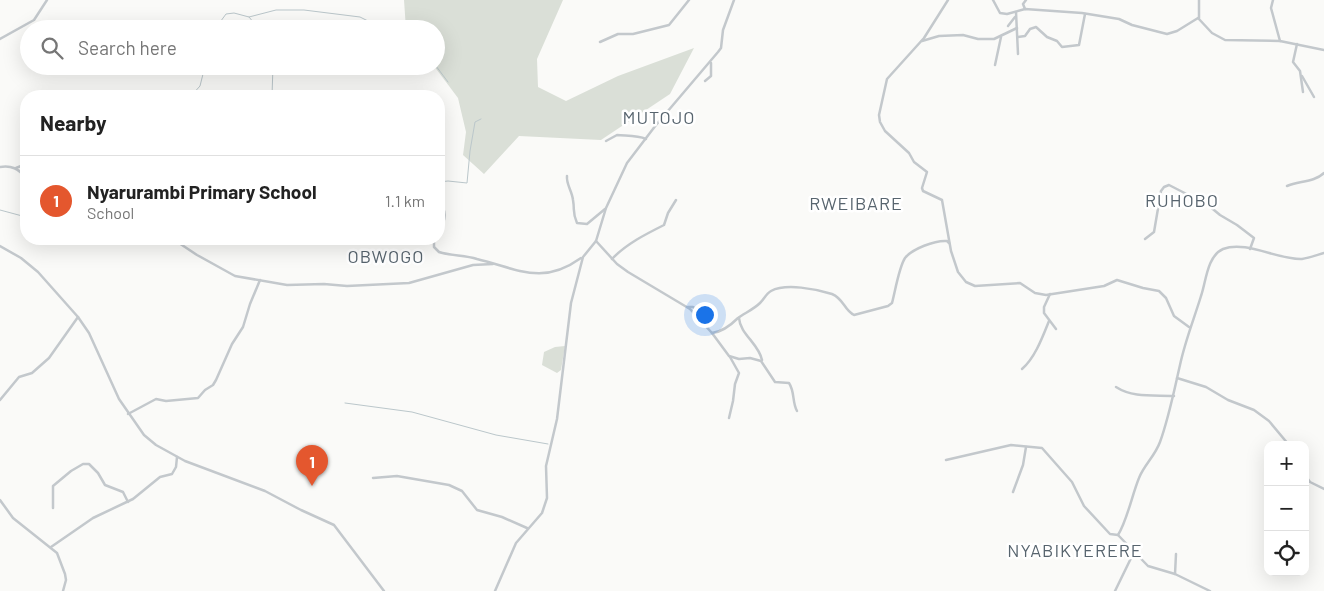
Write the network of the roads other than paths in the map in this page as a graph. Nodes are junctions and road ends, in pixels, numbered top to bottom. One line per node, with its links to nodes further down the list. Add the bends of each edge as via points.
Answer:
1 (47, 0): 13 (street)
2 (689, 0): 22 (street, via 669,25 633,34 618,34)
3 (734, 0): 26 (street, via 722,30 720,48)
4 (948, 0): 20 (street)
5 (993, 0): 10 (street, via 1000,13)
6 (1026, 0): 9 (street, via 1023,4)
7 (1199, 0): 12 (street)
8 (1273, 0): 21 (street, via 1271,8)
9 (1025, 9): 10 (street); 11 (street)
10 (1016, 14): 14 (street); 16 (street)
11 (1085, 14): 12 (street, via 1120,19 1132,26 1167,34 1177,32); 18 (street, via 1079,45 1062,47 1036,27 1025,36)
12 (1199, 18): 21 (street, via 1215,36 1225,40)
13 (34, 20)
14 (1008, 26)
15 (20, 28): 19 (street)
16 (1017, 28): 17 (street); 18 (street)
17 (1000, 37): 20 (street, via 940,36); 27 (street)
18 (1018, 37): 25 (street)
19 (0, 39)
20 (922, 41): 45 (street, via 887,79 879,119 885,131 927,172 922,188 925,193 942,200)
21 (1280, 41): 23 (street)
22 (600, 42)
23 (1297, 44): 24 (street); 28 (street, via 1293,62)
24 (1324, 50)
25 (1018, 54)
26 (711, 62): 29 (street, via 711,76); 32 (street)
27 (995, 65)
28 (1301, 75): 30 (street); 31 (street)
29 (706, 81)
30 (1304, 92)
31 (1314, 97)
32 (646, 139): 33 (street, via 617,135); 42 (street, via 627,163)
33 (606, 141)
34 (20, 166): 36 (street)
35 (0, 167): 36 (street)
36 (16, 168): 37 (street)
37 (20, 172)
38 (1324, 173): 40 (street, via 1318,178)
39 (567, 176): 42 (street, via 573,199 572,214 577,223 587,224)
40 (1287, 186)
41 (676, 200): 52 (street, via 664,225 642,236)
42 (606, 208): 44 (street)
43 (1145, 239): 49 (street, via 1154,232 1161,192 1169,185 1238,225 1254,238)
44 (596, 240): 51 (street); 52 (street)
45 (950, 244): 55 (street, via 958,272 966,282 975,286 1020,283 1035,293); 59 (street, via 938,241 908,254 902,264 892,303 888,306 851,314 840,299 830,294 785,288 772,291)
46 (182, 245): 54 (street, via 235,276)
47 (434, 245): 53 (street, via 439,252)
48 (0, 246): 58 (street, via 38,272)
49 (1250, 249): 50 (street, via 1301,259); 61 (street, via 1225,248 1216,256 1206,275)
50 (1324, 253)
51 (583, 257): 53 (street, via 569,267 551,273 524,273); 85 (street, via 571,304 558,419 546,466 548,498 542,513)
52 (612, 259): 56 (street)
53 (492, 264): 54 (street, via 473,265 426,280 393,285 296,285)
54 (260, 280): 72 (street, via 243,327 213,385 198,398 156,399)
55 (1050, 294): 60 (street, via 1044,313); 61 (street, via 1104,286 1120,280 1159,290 1174,316)
56 (688, 307): 57 (street); 63 (street)
57 (700, 312)
58 (78, 317): 70 (street, via 49,358 32,373 18,377); 72 (street)
59 (739, 318): 63 (street); 65 (street)
60 (1049, 321): 62 (street); 66 (street, via 1028,364)
61 (1190, 328): 67 (street)
62 (1056, 329)
63 (712, 333): 64 (street)
64 (729, 356): 65 (street); 73 (street, via 739,372)
65 (762, 362): 71 (street, via 775,382 791,385)
66 (1022, 369)
67 (1177, 378): 69 (street); 74 (street, via 1254,410 1270,422)
68 (1116, 388): 69 (street, via 1124,393)
69 (1174, 396): 86 (street, via 1160,442 1140,475)
70 (0, 400)
71 (797, 411)
72 (128, 414): 76 (street, via 144,435)
73 (729, 418)
74 (1286, 441)
75 (1026, 447): 77 (street, via 1011,445); 81 (street); 86 (street, via 1044,449 1072,482 1084,506 1110,534)
76 (177, 457): 83 (street, via 174,472 160,477); 92 (street, via 265,491 334,525)
77 (946, 460)
78 (373, 478): 85 (street, via 397,476 449,484 462,491 477,510)
79 (1309, 481): 80 (street)
80 (1324, 489)
81 (1012, 492)
82 (0, 500): 87 (street, via 13,518)
83 (128, 502): 84 (street, via 123,492 105,485 89,464 83,464 53,486); 87 (street, via 93,518)
84 (53, 508)
85 (528, 528): 93 (street, via 516,543)
86 (1118, 536): 88 (street)
87 (51, 547): 91 (street, via 57,553 65,574)
88 (1134, 552): 90 (street, via 1148,566); 94 (street)
89 (1176, 554): 90 (street)
90 (1175, 574): 95 (street)
91 (63, 591)
92 (384, 591)
93 (495, 591)
94 (1115, 591)
95 (1210, 591)

